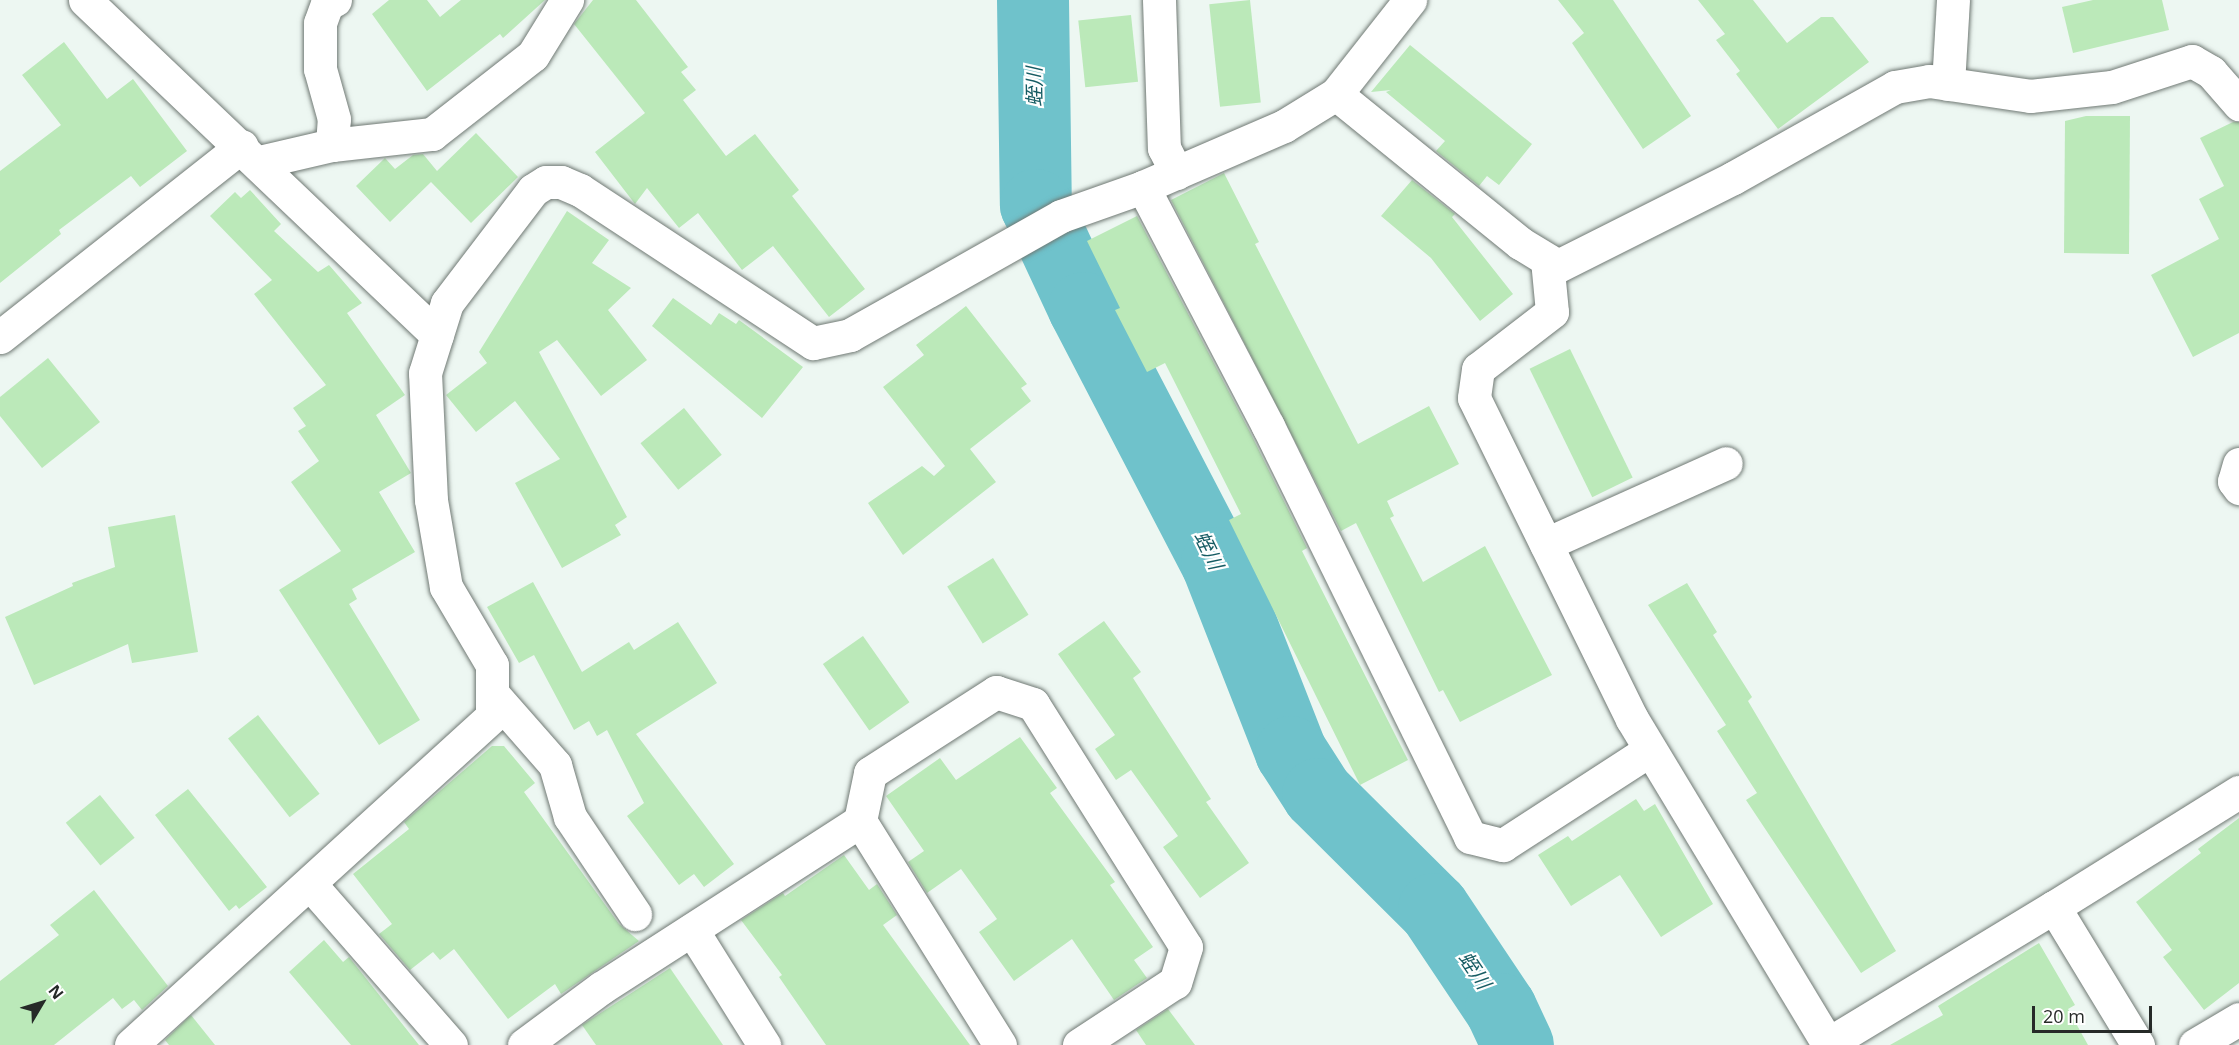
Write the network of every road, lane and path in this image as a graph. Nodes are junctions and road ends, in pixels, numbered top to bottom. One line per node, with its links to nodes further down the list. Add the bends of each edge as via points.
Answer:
1 (85, 0): 11 (street)
2 (335, 0): 10 (street, via 327,4 320,23 320,69 334,119)
3 (567, 0): 10 (street, via 533,55 432,134)
4 (1159, 0): 12 (street, via 1164,148)
5 (1410, 0): 8 (street)
6 (1953, 0): 7 (street)
7 (1948, 84): 9 (street, via 2030,96 2112,87 2192,61 2211,72); 14 (street, via 1929,81 1895,87 1733,178 1558,266)
8 (1336, 94): 12 (street, via 1284,126); 14 (street, via 1520,243)
9 (2239, 104)
10 (332, 145): 11 (street)
11 (250, 154): 15 (street); 16 (street)
12 (1177, 173): 13 (street)
13 (1143, 187): 15 (street, via 1061,216 850,335 813,343 580,190 561,182 546,182 533,190 447,303); 22 (street, via 1268,426 1470,837 1503,844)
14 (1547, 260): 20 (street, via 1552,312 1478,369 1474,398)
15 (437, 335): 21 (street, via 424,373 431,500 446,587 492,665)
16 (0, 337)
17 (1726, 463): 20 (street)
18 (2239, 464): 19 (street, via 2234,481)
19 (2239, 488)
20 (1546, 544): 22 (street)
21 (492, 693): 25 (street, via 492,716); 27 (street, via 555,765 570,817)
22 (1650, 750): 36 (street)
23 (2239, 792): 26 (street)
24 (860, 821): 28 (street); 34 (street); 35 (street, via 870,773 996,692 1033,704 1186,947 1175,982)
25 (310, 884): 30 (street); 31 (street)
26 (2054, 907): 36 (street); 37 (street)
27 (635, 914)
28 (692, 930): 32 (street); 33 (street)
29 (2239, 1019): 38 (street)
30 (131, 1045)
31 (451, 1045)
32 (524, 1045)
33 (764, 1045)
34 (1000, 1045)
35 (1079, 1045)
36 (1827, 1045)
37 (2138, 1045)
38 (2195, 1045)

